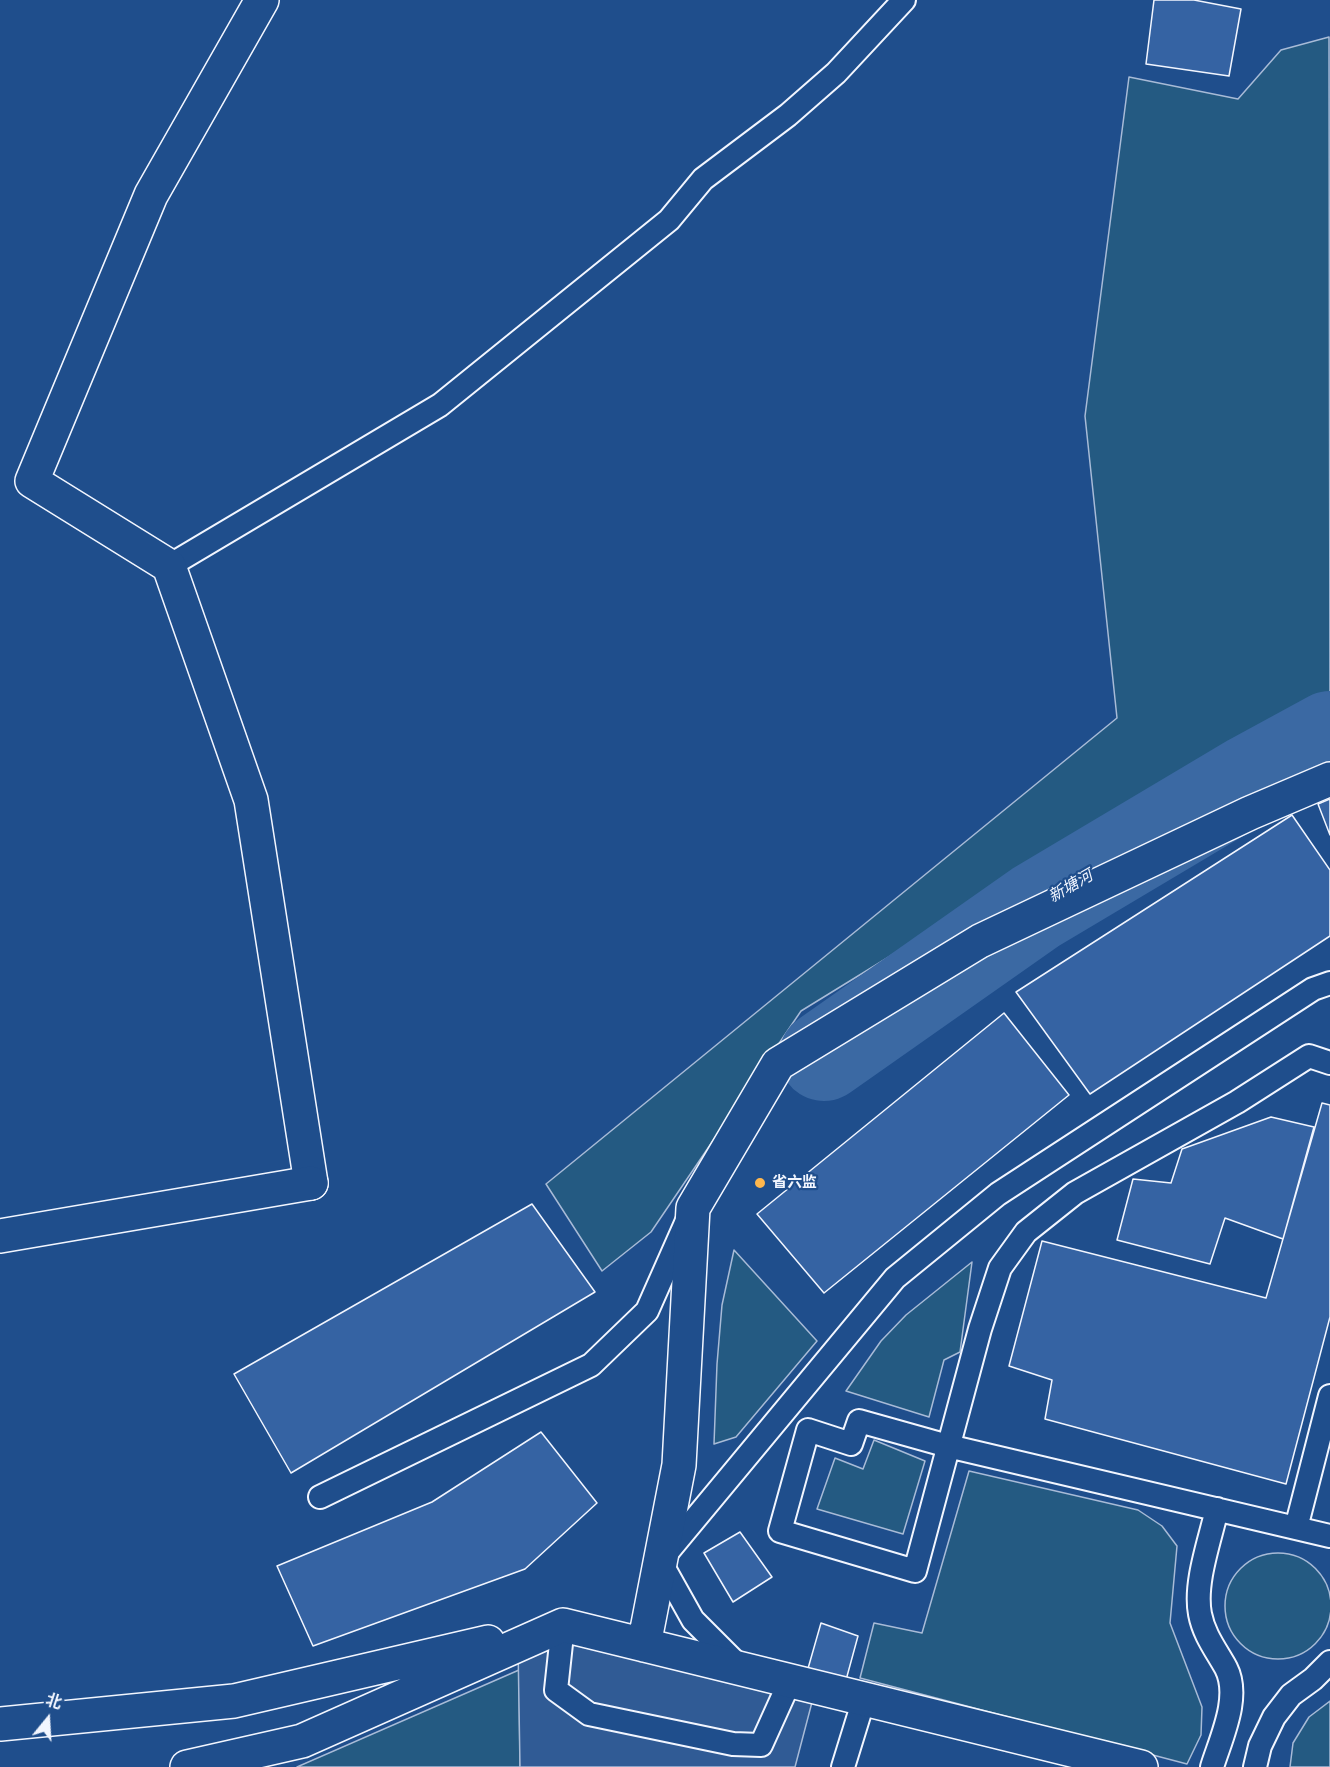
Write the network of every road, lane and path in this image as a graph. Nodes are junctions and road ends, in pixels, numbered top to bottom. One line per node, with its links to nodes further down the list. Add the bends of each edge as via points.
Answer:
1 (262, 0): 3 (street, via 151,195 32,481)
2 (904, 0): 3 (lane, via 836,73 703,180 669,220 440,405)
3 (169, 566): 8 (street, via 251,800 311,1183)
4 (1330, 779): 7 (street, via 980,941 778,1064)
5 (1330, 982): 15 (lane, via 1313,989 998,1194 896,1278)
6 (1330, 1063): 10 (lane, via 1309,1056 1237,1102 1075,1193 1026,1232 999,1268)
7 (693, 1208): 11 (lane, via 648,1311 591,1365); 15 (street, via 679,1465)
8 (0, 1236)
9 (1330, 1396): 13 (lane)
10 (948, 1446): 10 (lane, via 915,1571 780,1531 808,1430 851,1444 859,1421); 12 (lane)
11 (320, 1497)
12 (1217, 1509): 13 (lane); 26 (lane, via 1200,1579 1199,1612 1207,1638 1227,1671 1232,1695)
13 (1296, 1528): 14 (lane)
14 (1330, 1536)
15 (660, 1561): 17 (street); 19 (lane, via 693,1620)
16 (563, 1625): 17 (street); 20 (lane, via 556,1689 589,1714 733,1744 760,1745); 22 (street, via 234,1701); 23 (street, via 302,1741)
17 (644, 1645): 19 (street)
18 (1330, 1662): 27 (lane, via 1291,1695 1274,1717)
19 (741, 1669): 20 (street)
20 (790, 1681): 21 (street)
21 (864, 1699): 24 (lane); 25 (street)
22 (0, 1724)
23 (187, 1767)
24 (843, 1767)
25 (1141, 1767)
26 (1212, 1767)
27 (1255, 1767)

